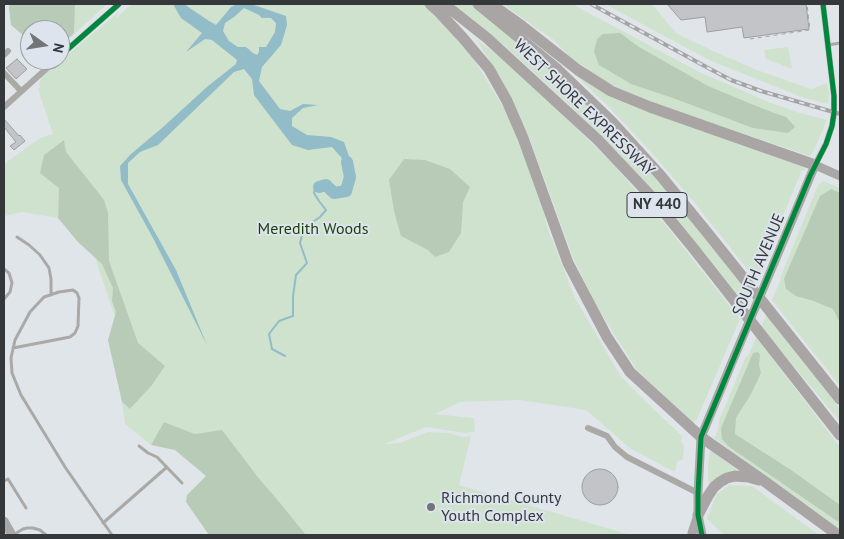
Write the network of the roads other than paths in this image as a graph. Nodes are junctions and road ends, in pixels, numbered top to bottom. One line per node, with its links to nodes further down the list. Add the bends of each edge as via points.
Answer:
1 (119, 4): 9 (street)
2 (430, 4): 24 (highway, via 489,69 507,101 568,263 607,337 630,372)
3 (444, 4): 23 (highway, WEST SHORE EXPRESSWAY / NY 440, via 488,38 598,140 649,194)
4 (478, 4): 21 (highway, WEST SHORE EXPRESSWAY / NY 440, via 556,68 612,122 661,176)
5 (490, 4): 14 (highway, via 611,91)
6 (823, 4): 8 (street, SOUTH AVENUE)
7 (840, 43): 8 (lane)
8 (828, 45): 14 (street, SOUTH AVENUE, via 834,113 828,138)
9 (70, 47)
10 (45, 70): 12 (street)
11 (4, 73): 12 (street)
12 (21, 91): 13 (street)
13 (4, 107)
14 (815, 165): 15 (street); 24 (street, SOUTH AVENUE, bridge)
15 (840, 176)
16 (17, 237): 18 (lane, via 40,255 49,268)
17 (4, 270): 19 (lane, via 9,273 12,283)
18 (51, 295): 20 (lane, via 44,297 30,312); 20 (lane, via 73,290 77,293 78,326 75,333 70,337)
19 (4, 299)
20 (13, 348): 34 (lane, via 12,373 21,395)
21 (840, 399)
22 (588, 428): 30 (street, via 607,436 627,457)
23 (840, 435)
24 (701, 437): 28 (highway); 30 (street, SOUTH AVENUE)
25 (139, 446): 26 (lane)
26 (167, 467): 29 (lane); 34 (lane)
27 (4, 481): 31 (lane, via 8,479)
28 (764, 481): 32 (highway, via 748,476 727,478 714,487); 40 (highway)
29 (182, 483)
30 (698, 493): 32 (street, SOUTH AVENUE)
31 (26, 508)
32 (698, 515): 38 (street, SOUTH AVENUE); 39 (street, SOUTH AVENUE)
33 (4, 520): 35 (street)
34 (103, 523): 37 (lane)
35 (12, 535): 36 (lane, via 27,528 40,530)
36 (46, 535)
37 (112, 535)
38 (692, 535)
39 (702, 535)
40 (838, 535)

